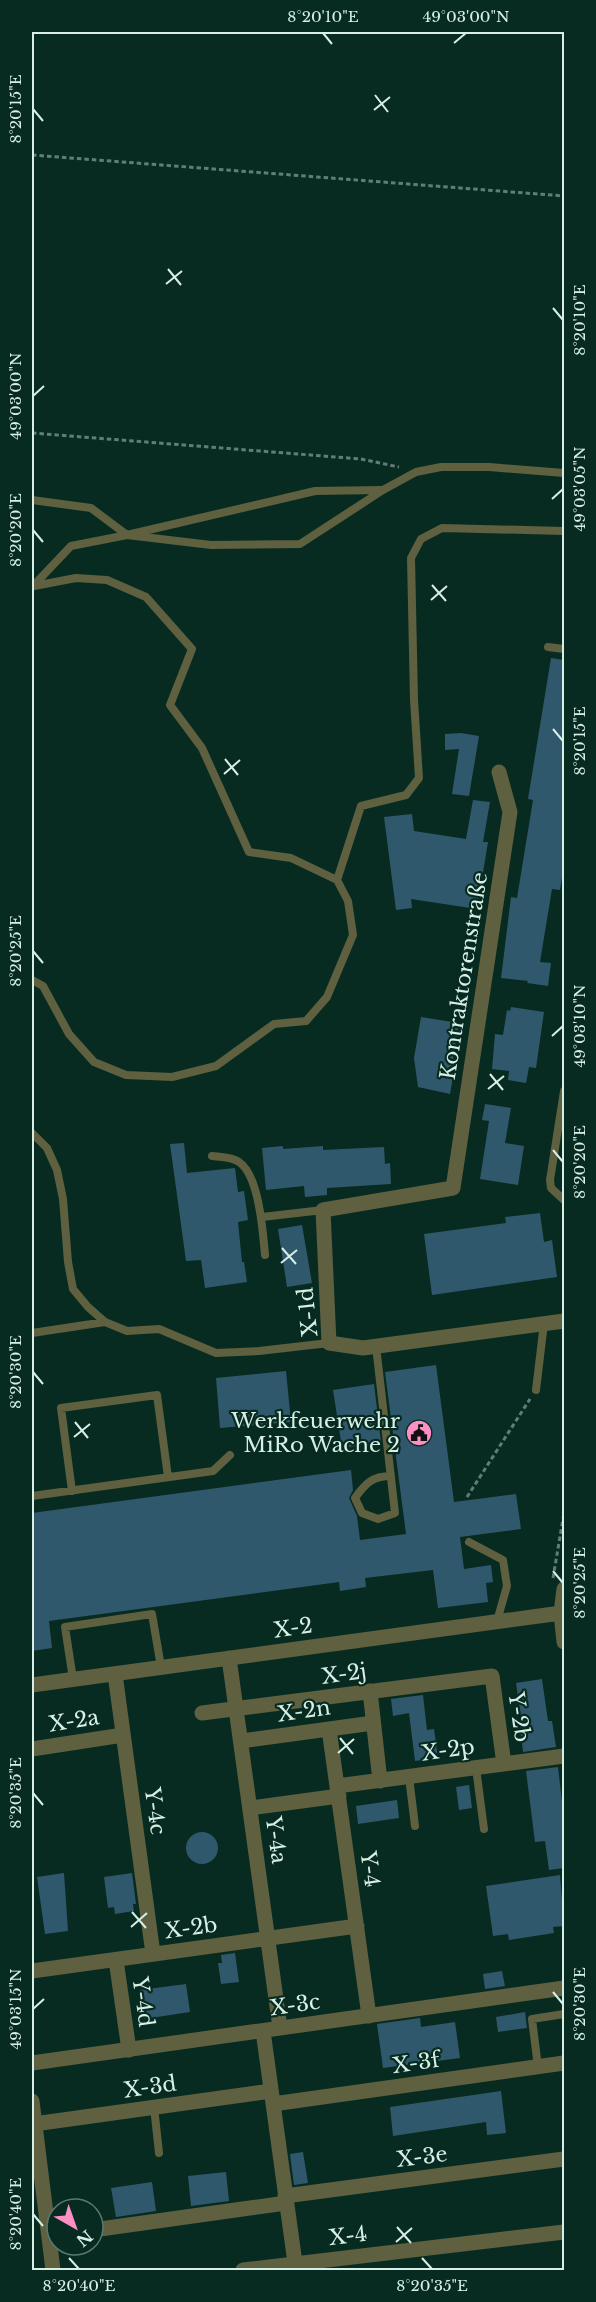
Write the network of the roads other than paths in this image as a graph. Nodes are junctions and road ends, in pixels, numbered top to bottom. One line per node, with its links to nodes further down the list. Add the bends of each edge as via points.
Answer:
1 (564, 473): 2 (lane, via 441,467 416,472)
2 (382, 490): 5 (lane, via 315,491); 5 (lane, via 300,544 212,546)
3 (32, 500): 5 (lane, via 91,508)
4 (564, 531): 10 (lane, via 442,528 421,539 411,558 419,778 406,795 361,806)
5 (127, 536): 6 (lane, via 71,546)
6 (33, 587): 10 (lane, via 76,578 107,580 146,597 192,649 170,705 202,748 249,852 291,858)
7 (548, 647): 8 (lane)
8 (564, 649)
9 (499, 772): 16 (street, Kontraktorenstraße, via 510,812 453,1188)
10 (337, 880): 11 (lane, via 348,902 353,935 327,997 306,1021 274,1024 216,1066 172,1077 126,1075 94,1062 69,1034 44,986)
11 (32, 980)
12 (564, 1091): 15 (lane, via 550,1180 551,1188)
13 (32, 1133): 20 (lane, via 47,1148 57,1170 73,1289)
14 (212, 1156): 17 (lane, via 237,1161 248,1170)
15 (564, 1200)
16 (323, 1210): 17 (lane); 23 (street, X-1d)
17 (262, 1217): 18 (lane)
18 (265, 1255)
19 (564, 1321): 21 (street, X-1d)
20 (105, 1322): 22 (lane); 23 (lane, via 127,1330 159,1329 216,1353)
21 (544, 1323): 24 (street, X-1d); 25 (lane)
22 (32, 1333)
23 (329, 1343): 24 (street, X-1d)
24 (376, 1346): 27 (lane)
25 (536, 1390)
26 (230, 1455): 28 (lane, via 213,1471)
27 (391, 1476): 27 (lane, via 395,1513 378,1519 362,1513 355,1498 365,1483 379,1476)
28 (168, 1477): 29 (lane); 29 (lane, via 157,1395 61,1408)
29 (72, 1491): 30 (lane)
30 (32, 1496)
31 (469, 1542): 34 (lane, via 503,1560 507,1586)
32 (564, 1589): 33 (street)
33 (562, 1612): 34 (street, X-2); 35 (street)
34 (497, 1621): 36 (street, X-2)
35 (564, 1642)
36 (229, 1658): 37 (street, X-2); 43 (street, Y-4a)
37 (161, 1667): 38 (street, X-2); 40 (lane, via 152,1614 65,1627)
38 (115, 1674): 40 (street, X-2); 47 (street, Y-4c)
39 (492, 1676): 42 (street, X-2j); 51 (street, Y-2b)
40 (74, 1679): 41 (street, X-2)
41 (32, 1685)
42 (370, 1691): 43 (street, X-2j); 45 (street)
43 (237, 1709): 44 (street, X-2j); 48 (street, Y-4a)
44 (202, 1713)
45 (373, 1723): 46 (street, X-2n); 54 (street)
46 (330, 1729): 48 (street, X-2n); 55 (street, Y-4)
47 (123, 1735): 49 (street, X-2a); 61 (street, Y-4c)
48 (241, 1741): 56 (street, Y-4a)
49 (32, 1749)
50 (564, 1756): 51 (street, X-2p)
51 (504, 1764): 52 (street, X-2p)
52 (476, 1768): 53 (street, X-2p); 58 (lane)
53 (409, 1777): 54 (street, X-2p); 57 (lane)
54 (380, 1781): 55 (street, X-2p)
55 (338, 1791): 56 (street, X-2p); 59 (street, Y-4)
56 (250, 1808): 60 (street, Y-4a)
57 (415, 1826)
58 (484, 1829)
59 (357, 1926): 60 (street, X-2b); 66 (street, Y-4)
60 (268, 1938): 61 (street, X-2b); 67 (street, Y-4a)
61 (153, 1954): 62 (street, X-2b)
62 (116, 1960): 63 (street, X-2b); 69 (street, Y-4d)
63 (32, 1971)
64 (564, 1989): 66 (street, X-3c)
65 (564, 2014): 72 (lane, via 532,2019)
66 (369, 2016): 67 (street, X-3c)
67 (280, 2028): 68 (street, X-3c)
68 (262, 2031): 69 (street, X-3c); 73 (street)
69 (129, 2049): 70 (street, X-3c)
70 (32, 2063)
71 (564, 2063): 72 (street, X-3f)
72 (538, 2067): 73 (street, X-3f)
73 (272, 2097): 75 (street, X-3d); 80 (street)
74 (32, 2101): 76 (street)
75 (154, 2107): 76 (street, X-3d); 77 (lane)
76 (34, 2124): 78 (street)
77 (159, 2153)
78 (35, 2156): 81 (street)
79 (564, 2159): 80 (street, X-3e)
80 (286, 2199): 82 (street, X-3e); 84 (street)
81 (45, 2203)
82 (105, 2228)
83 (564, 2232): 84 (street, X-4)
84 (295, 2267): 85 (street, X-4)
85 (243, 2271)

